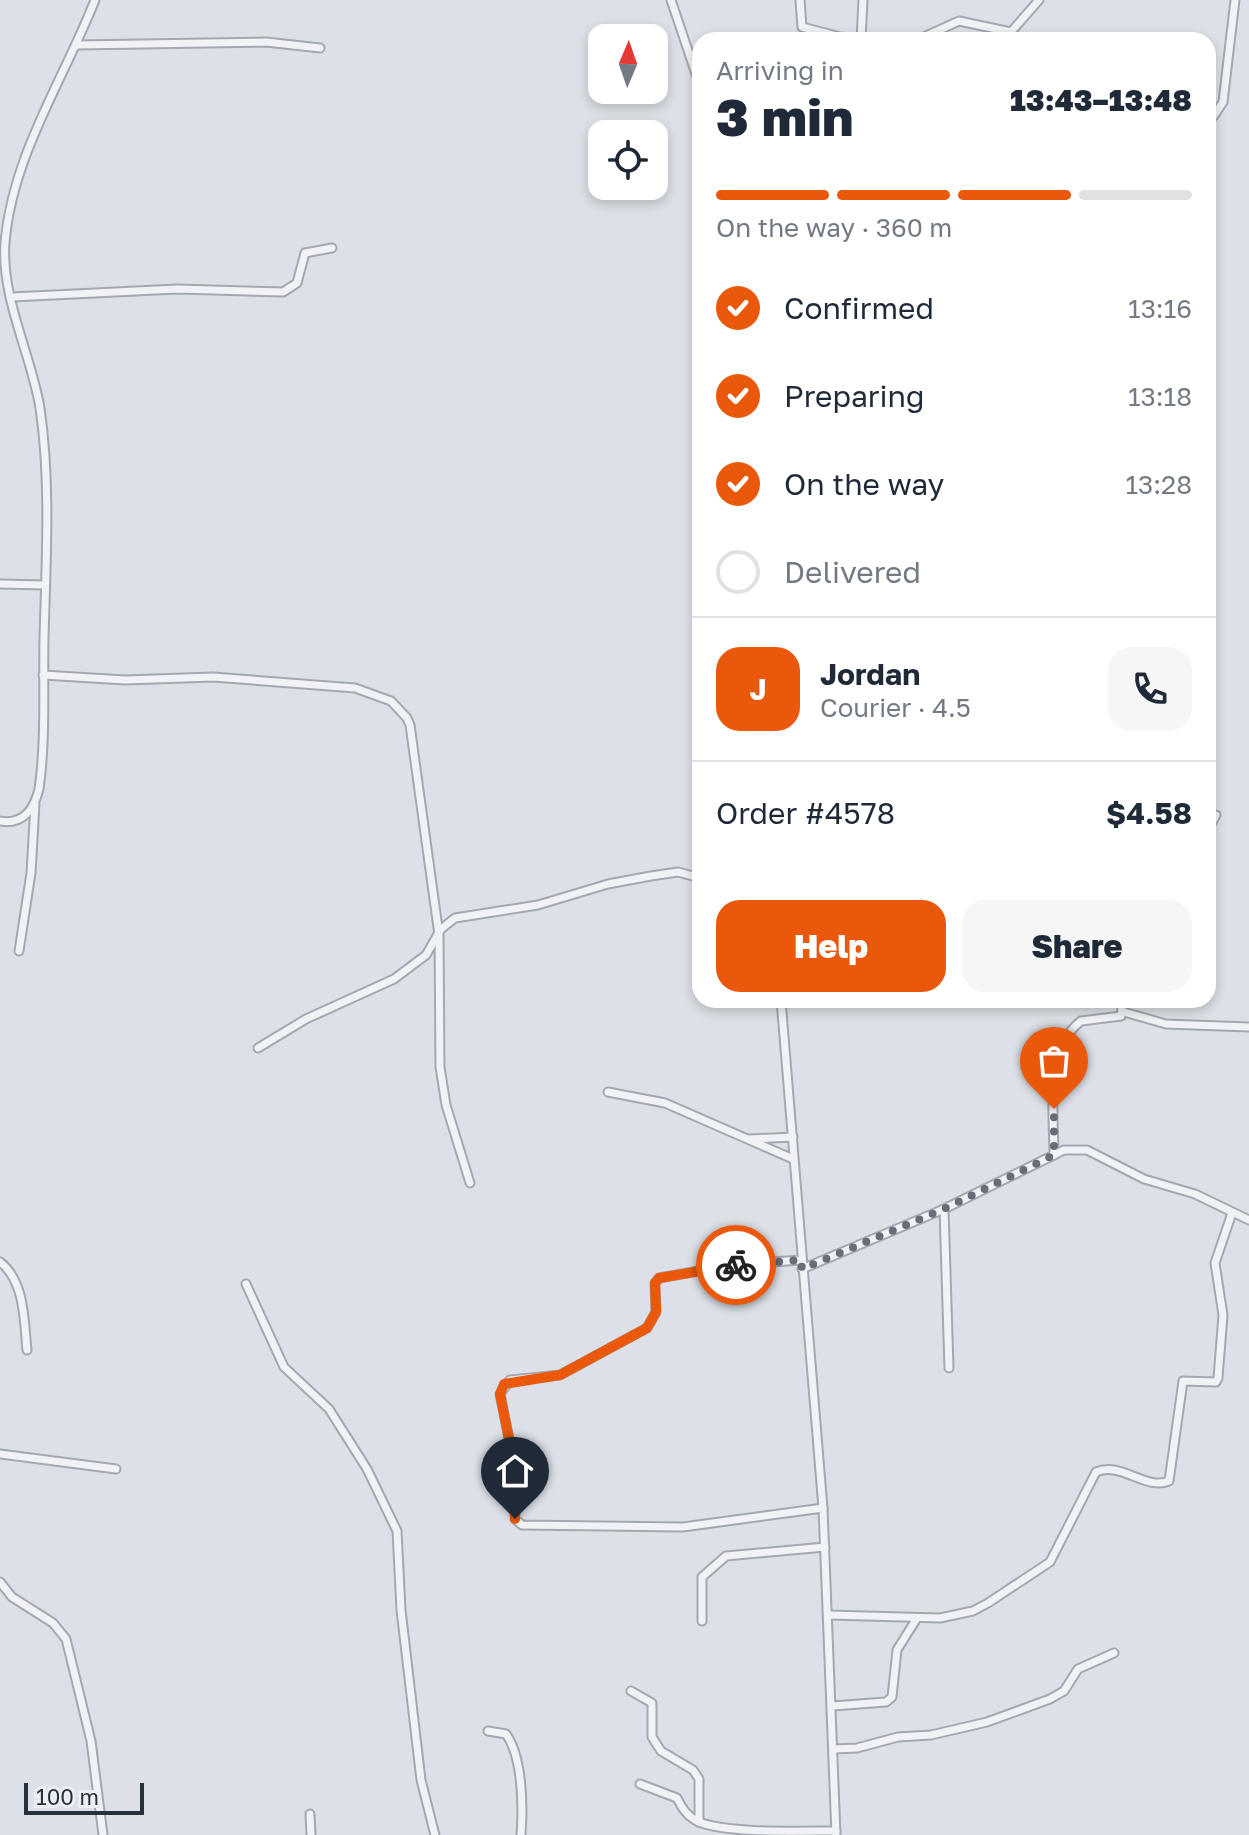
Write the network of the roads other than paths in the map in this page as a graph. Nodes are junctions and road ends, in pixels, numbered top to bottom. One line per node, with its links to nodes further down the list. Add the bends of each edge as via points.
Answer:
1 (95, 0): 12 (street)
2 (671, 0): 14 (street)
3 (800, 0): 7 (street, via 802,27)
4 (863, 0): 8 (street)
5 (1039, 0): 11 (street)
6 (1235, 0): 15 (street, via 1223,102)
7 (821, 32)
8 (861, 32)
9 (935, 32): 10 (street, via 959,21)
10 (1011, 32)
11 (1011, 32)
12 (76, 45): 13 (street, via 266,42); 17 (street, via 38,124 13,200 5,242)
13 (320, 48)
14 (692, 62)
15 (1216, 112)
16 (332, 248): 17 (street, via 305,253 297,283 283,292 177,289)
17 (12, 297): 19 (street, via 35,382 43,439)
18 (0, 584): 19 (street)
19 (45, 585): 20 (street)
20 (43, 675): 21 (street); 24 (street, via 125,680 213,677 355,688 391,701 410,725)
21 (35, 802): 22 (street, via 19,820); 25 (street)
22 (0, 821)
23 (692, 876): 24 (street, via 678,872 608,884 538,905 465,915)
24 (439, 935): 30 (street, via 426,955 394,979 306,1019); 36 (street, via 440,1067)
25 (19, 951)
26 (782, 1008): 32 (street)
27 (1124, 1008): 28 (street)
28 (1124, 1012): 29 (street, via 1166,1024); 34 (street, via 1115,1019 1081,1021 1066,1040 1054,1085)
29 (1249, 1027)
30 (258, 1048)
31 (608, 1092): 33 (street, via 665,1103)
32 (793, 1137): 33 (street); 35 (street)
33 (747, 1139): 35 (street)
34 (1054, 1155): 37 (street); 38 (street, via 1087,1150)
35 (793, 1159): 41 (street)
36 (470, 1183)
37 (944, 1209): 41 (street); 44 (street)
38 (1232, 1213): 39 (street); 51 (street, via 1215,1263 1223,1315 1218,1378 1183,1381 1169,1481 1155,1483 1110,1469 1096,1472 1045,1567 973,1611)
39 (1249, 1220)
40 (0, 1262): 43 (street, via 19,1288)
41 (802, 1265): 47 (street); 47 (street, via 731,1265 659,1278 656,1312 647,1328 560,1375 510,1380 500,1394 515,1469 515,1519 522,1525 683,1527)
42 (246, 1284): 65 (street, via 284,1367 329,1409 397,1531 421,1780)
43 (27, 1350)
44 (949, 1368)
45 (0, 1454): 46 (street)
46 (116, 1469)
47 (823, 1508): 48 (street)
48 (825, 1547): 50 (street); 52 (street, via 726,1556 702,1577)
49 (0, 1582): 63 (street, via 66,1639 91,1741)
50 (829, 1615): 51 (street); 55 (street)
51 (917, 1618): 55 (street, via 897,1650 892,1697 886,1702)
52 (702, 1621)
53 (1114, 1653): 57 (street, via 1074,1672 1057,1696 987,1722)
54 (631, 1691): 60 (street, via 652,1703 652,1737 661,1751 699,1779)
55 (832, 1706): 57 (street)
56 (488, 1731): 66 (street, via 506,1734 512,1748 521,1785)
57 (834, 1749): 62 (street)
58 (640, 1784): 60 (street, via 677,1798 684,1812)
59 (310, 1814): 64 (street)
60 (699, 1822): 61 (street)
61 (738, 1832): 62 (street)
62 (836, 1833)
63 (103, 1835)
64 (311, 1835)
65 (435, 1835)
66 (521, 1835)

